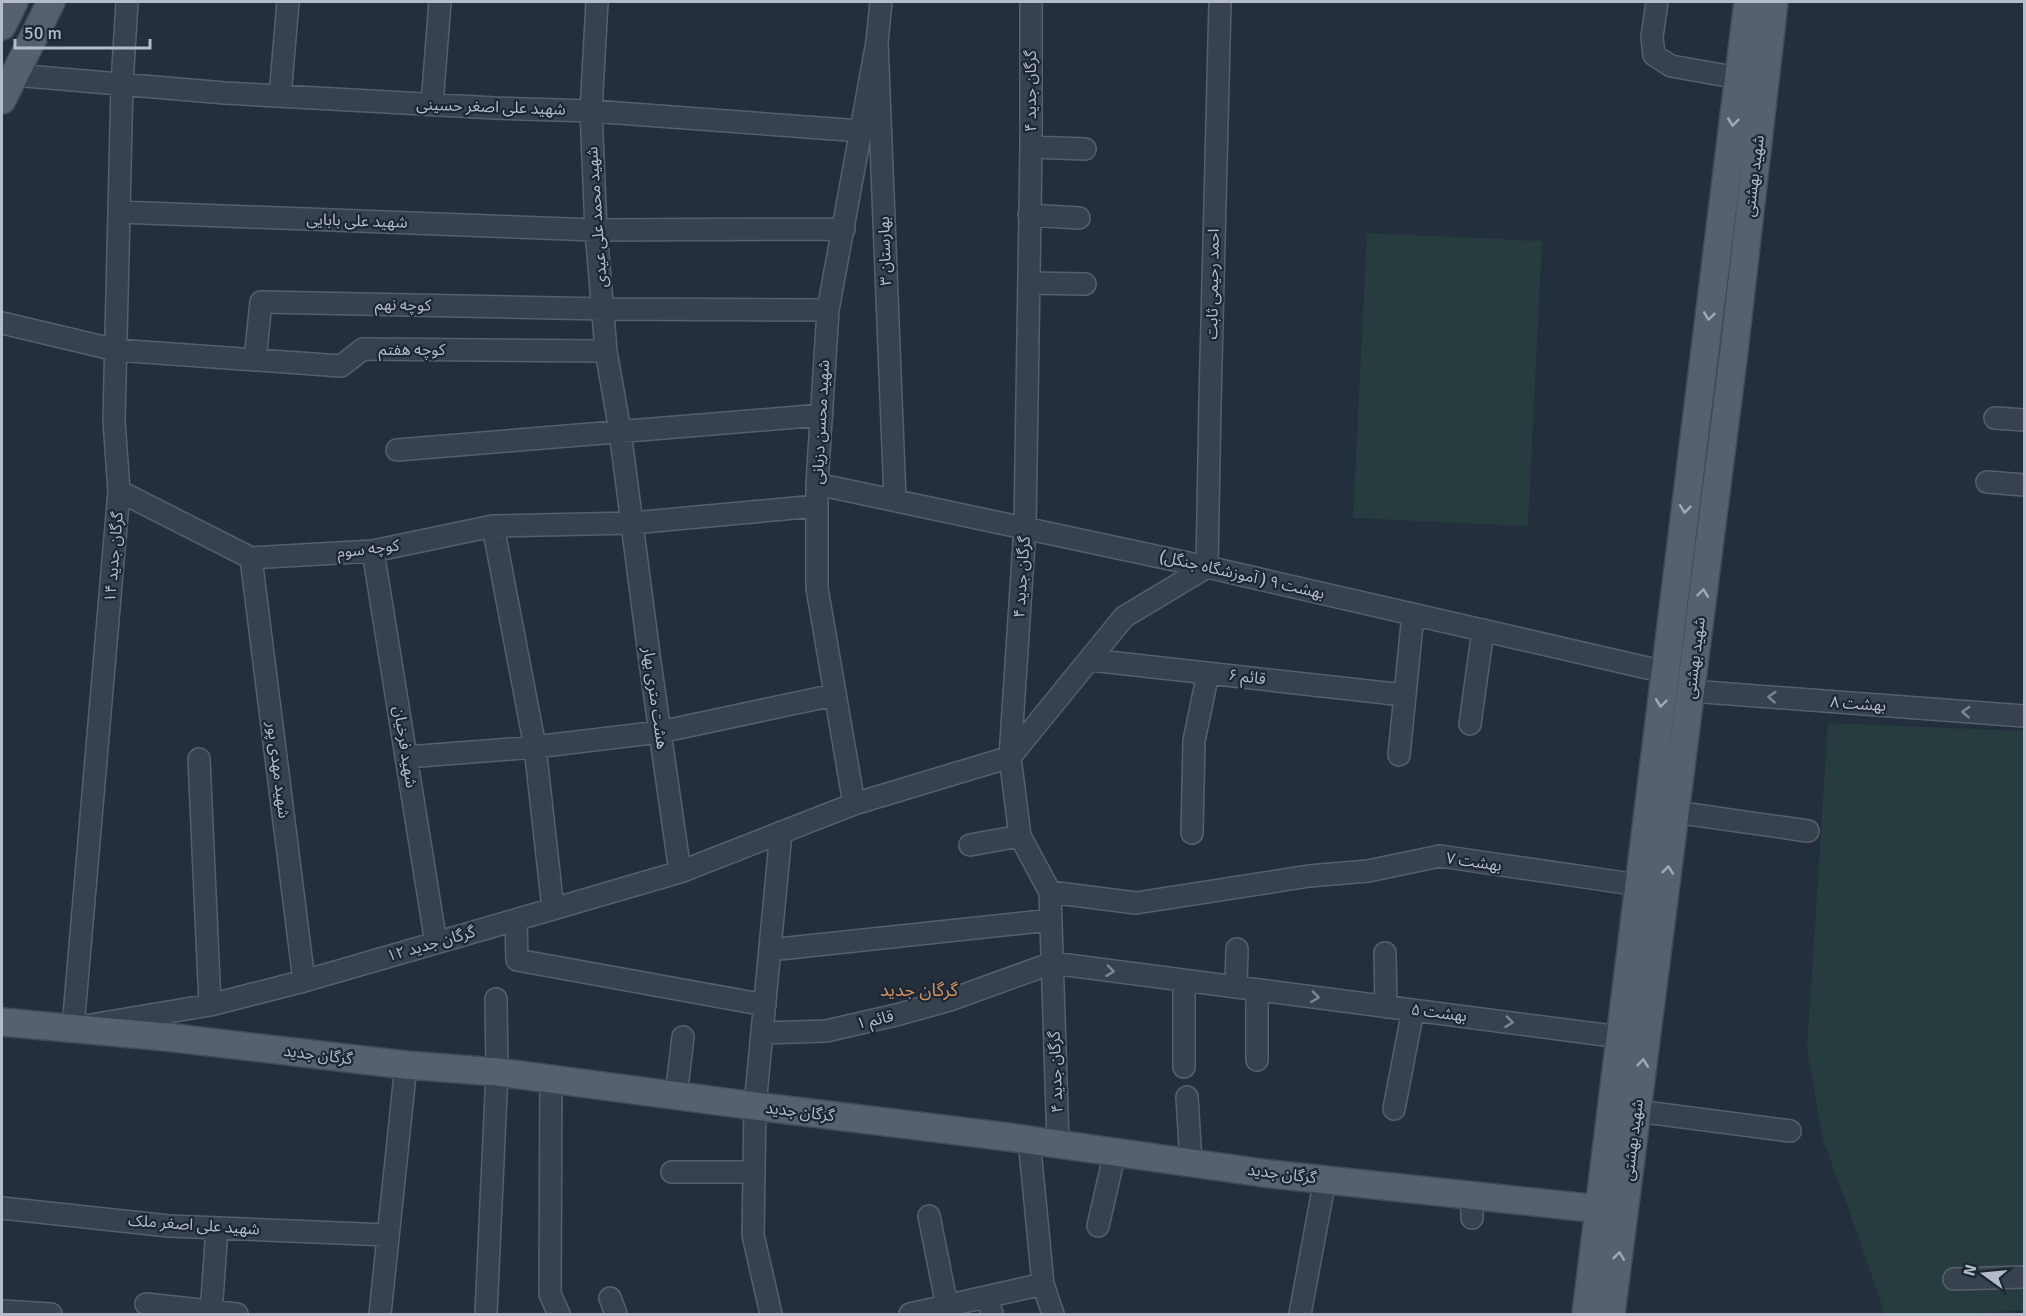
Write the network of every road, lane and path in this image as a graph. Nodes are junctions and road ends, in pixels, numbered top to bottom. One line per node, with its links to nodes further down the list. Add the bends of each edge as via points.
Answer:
1 (14, 2): 13 (main road)
2 (51, 2): 15 (main road)
3 (127, 2): 17 (street, گرگان جدید ۱۴)
4 (288, 2): 18 (street)
5 (440, 2): 20 (street)
6 (597, 2): 21 (street, شهید محمد علی عیدی)
7 (881, 2): 14 (street, بهارستان ۳)
8 (1030, 2): 23 (street, گرگان جدید ۴)
9 (1220, 2): 56 (street, احمد رحیمی ثابت)
10 (1657, 2): 16 (street, via 1652,37 1654,55 1671,66)
11 (1748, 2): 16 (main road, شهید بهشتی)
12 (1774, 2): 31 (main road, شهید بهشتی)
13 (2, 26)
14 (877, 42): 22 (street, شهید محسن دزیانی); 49 (street, بهارستان ۳)
15 (14, 75): 17 (street, شهید علی اصغر حسینی); 19 (main road)
16 (1739, 78): 30 (main road, شهید بهشتی, one-way to 30)
17 (122, 84): 18 (street, شهید علی اصغر حسینی); 25 (street, گرگان جدید ۱۴)
18 (280, 96): 20 (street, شهید علی اصغر حسینی)
19 (2, 100)
20 (432, 104): 21 (street, شهید علی اصغر حسینی)
21 (591, 111): 22 (street, شهید علی اصغر حسینی); 29 (street, شهید محمد علی عیدی)
22 (861, 131): 28 (street, شهید محسن دزیانی)
23 (1031, 147): 24 (street); 26 (street, گرگان جدید ۴)
24 (1085, 149)
25 (119, 212): 29 (street, شهید علی بابایی); 37 (street, گرگان جدید ۱۴)
26 (1029, 215): 27 (street); 32 (street, گرگان جدید ۴)
27 (1079, 218)
28 (844, 229): 29 (street, شهید علی بابایی); 35 (street, شهید محسن دزیانی)
29 (596, 230): 34 (street, شهید محمد علی عیدی)
30 (1715, 267): 31 (main road); 60 (main road, شهید بهشتی, one-way to 60)
31 (1744, 268): 62 (main road, شهید بهشتی, one-way to 31)
32 (1029, 283): 33 (street); 53 (street, گرگان جدید ۴)
33 (1085, 284)
34 (604, 309): 35 (street); 38 (street, شهید محمد علی عیدی); 39 (street, کوچه نهم, via 261,302)
35 (828, 310): 40 (street, شهید محسن دزیانی)
36 (2, 323): 37 (street, کوچه هفتم)
37 (116, 350): 39 (street, کوچه هفتم); 48 (street, گرگان جدید ۱۴, via 114,421)
38 (606, 351): 39 (street, کوچه هفتم, via 363,350 341,366); 43 (street, شهید محمد علی عیدی)
39 (255, 360)
40 (822, 415): 43 (street); 46 (street, شهید محسن دزیانی)
41 (1995, 418): 42 (street)
42 (2025, 420)
43 (620, 430): 44 (street); 51 (street, هشت متری بهار)
44 (397, 450)
45 (1987, 482): 47 (street)
46 (817, 484): 49 (street, بهشت ۹ ( آموزشگاه جنگل)); 50 (street, شهید محسن دزیانی)
47 (2025, 485)
48 (119, 491): 55 (street); 101 (street, گرگان جدید ۱۴)
49 (895, 500): 53 (street, بهشت ۹ ( آموزشگاه جنگل))
50 (817, 506): 51 (street, کوچه سوم); 63 (street, شهید محسن دزیانی, via 817,588)
51 (632, 523): 52 (street, کوچه سوم); 67 (street, هشت متری بهار)
52 (493, 526): 54 (street, کوچه سوم); 68 (street)
53 (1025, 527): 56 (street, بهشت ۹ ( آموزشگاه جنگل)); 71 (street, گرگان جدید ۴)
54 (373, 550): 55 (street, کوچه سوم); 70 (street, شهید فرخیان)
55 (251, 558): 91 (street, شهید مهدی پور)
56 (1207, 567): 57 (street, بهشت ۹ ( آموزشگاه جنگل)); 59 (street, via 1124,617)
57 (1413, 614): 58 (street, بهشت ۹ ( آموزشگاه جنگل)); 64 (street)
58 (1483, 630): 60 (street, بهشت ۹ ( آموزشگاه جنگل)); 66 (street)
59 (1090, 660): 61 (street, قائم ۶); 71 (street)
60 (1665, 672): 81 (main road, شهید بهشتی, one-way to 81)
61 (1208, 673): 64 (street, قائم ۶); 77 (street, via 1194,741)
62 (1691, 691): 65 (street, ۸ بهشت, one-way to 62); 74 (main road, شهید بهشتی)
63 (834, 695): 67 (street); 73 (street, شهید محسن دزیانی)
64 (1404, 695): 69 (street)
65 (2025, 716)
66 (1470, 724)
67 (660, 732): 68 (street); 80 (street, هشت متری بهار)
68 (535, 747): 70 (street); 83 (street)
69 (1399, 755)
70 (407, 757): 86 (street, شهید فرخیان)
71 (1010, 757): 73 (street, گرگان جدید ۱۲); 78 (street, گرگان جدید ۴)
72 (199, 759): 96 (street)
73 (854, 804): 76 (street, گرگان جدید ۱۲)
74 (1675, 812): 75 (street); 114 (main road, شهید بهشتی, one-way to 74)
75 (1808, 831)
76 (781, 832): 80 (street, گرگان جدید ۱۲); 88 (street)
77 (1192, 833)
78 (1020, 836): 79 (street); 82 (street, گرگان جدید ۴)
79 (970, 845)
80 (680, 872): 83 (street, گرگان جدید ۱۲)
81 (1639, 885): 82 (street, بهشت ۷, via 1440,856 1368,871 1309,876 1136,903); 104 (main road, شهید بهشتی)
82 (1050, 892): 85 (street, گرگان جدید ۴)
83 (553, 909): 84 (street, گرگان جدید ۱۲)
84 (516, 920): 86 (street, گرگان جدید ۱۲); 97 (street, via 517,960)
85 (1051, 920): 88 (street); 90 (street, گرگان جدید ۴)
86 (436, 943): 91 (street, گرگان جدید ۱۲)
87 (1237, 949): 93 (street)
88 (770, 951): 97 (street)
89 (1385, 953): 98 (street)
90 (1052, 963): 92 (street, بهشت ۵, one-way to 92); 102 (street, ۱ قائم, via 896,1015 826,1031); 117 (street, گرگان جدید ۴)
91 (304, 981): 96 (street, گرگان جدید ۱۲)
92 (1184, 981): 93 (street, بهشت ۵); 107 (street)
93 (1236, 987): 94 (street, بهشت ۵)
94 (1257, 990): 98 (street, بهشت ۵, one-way to 98); 105 (street)
95 (496, 999): 108 (street)
96 (210, 1005): 101 (street, گرگان جدید ۱۲)
97 (765, 1005): 102 (street)
98 (1386, 1007): 99 (street, بهشت ۵)
99 (1413, 1010): 104 (street, بهشت ۵, one-way to 104); 113 (street)
100 (2, 1022): 101 (main road, گرگان جدید)
101 (73, 1028): 106 (main road, گرگان جدید)
102 (762, 1034): 112 (street)
103 (683, 1037): 110 (street)
104 (1620, 1037): 124 (main road, شهید بهشتی)
105 (1257, 1060)
106 (406, 1065): 108 (main road, گرگان جدید); 128 (street)
107 (1184, 1067)
108 (497, 1072): 109 (main road, گرگان جدید); 140 (street)
109 (551, 1079): 110 (main road, گرگان جدید); 141 (street, via 550,1294)
110 (676, 1096): 112 (main road, گرگان جدید)
111 (1187, 1097): 119 (street)
112 (755, 1106): 116 (main road, گرگان جدید); 121 (street)
113 (1394, 1109)
114 (1637, 1111): 115 (street); 147 (main road, شهید بهشتی, one-way to 114)
115 (1790, 1131)
116 (1029, 1139): 117 (main road, گرگان جدید); 131 (street)
117 (1058, 1144): 118 (main road, گرگان جدید)
118 (1115, 1152): 119 (main road, گرگان جدید); 126 (street)
119 (1191, 1162): 122 (main road, گرگان جدید)
120 (672, 1172): 121 (street)
121 (753, 1172): 142 (street, via 753,1235)
122 (1325, 1179): 124 (main road, گرگان جدید, via 1472,1207); 145 (street)
123 (2, 1208): 127 (street, شهید علی اصغر ملک)
124 (1599, 1209): 146 (main road, شهید بهشتی)
125 (929, 1216): 133 (street)
126 (1098, 1226)
127 (217, 1228): 128 (street, شهید علی اصغر ملک); 136 (street)
128 (388, 1235): 139 (street)
129 (2025, 1277): 130 (street)
130 (1954, 1280)
131 (1043, 1284): 134 (street); 144 (street)
132 (146, 1304): 136 (street)
133 (947, 1306): 134 (street); 143 (street)
134 (990, 1306)
135 (2, 1311): 137 (street)
136 (211, 1313): 138 (street)
137 (51, 1314)
138 (237, 1314)
139 (380, 1314)
140 (486, 1314)
141 (559, 1314)
142 (771, 1314)
143 (910, 1314)
144 (1053, 1314)
145 (1300, 1314)
146 (1586, 1314)
147 (1611, 1314)

